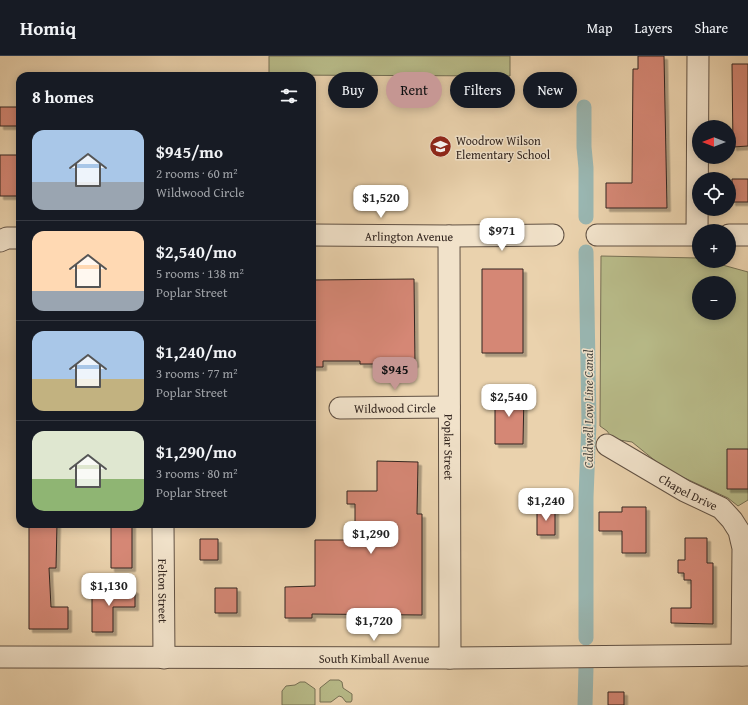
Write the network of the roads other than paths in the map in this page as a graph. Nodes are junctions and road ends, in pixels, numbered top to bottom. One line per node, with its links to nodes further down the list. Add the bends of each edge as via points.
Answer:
1 (698, 56): 2 (street)
2 (698, 224)
3 (316, 235): 9 (street, Arlington Avenue)
4 (553, 235): 9 (street, Arlington Avenue)
5 (597, 235): 6 (street)
6 (692, 235)
7 (736, 235): 8 (street)
8 (748, 235)
9 (450, 236): 12 (street, Poplar Street)
10 (16, 238): 11 (street)
11 (0, 241)
12 (450, 407): 13 (street, Wildwood Circle); 19 (street, Poplar Street)
13 (340, 408)
14 (607, 445): 16 (street, Chapel Drive, via 685,491 721,508 740,531 743,548)
15 (163, 528): 18 (street, Felton Street)
16 (745, 655): 19 (street, South Kimball Avenue)
17 (0, 657): 18 (street, South Kimball Avenue)
18 (164, 658): 19 (street, South Kimball Avenue)
19 (450, 658)

